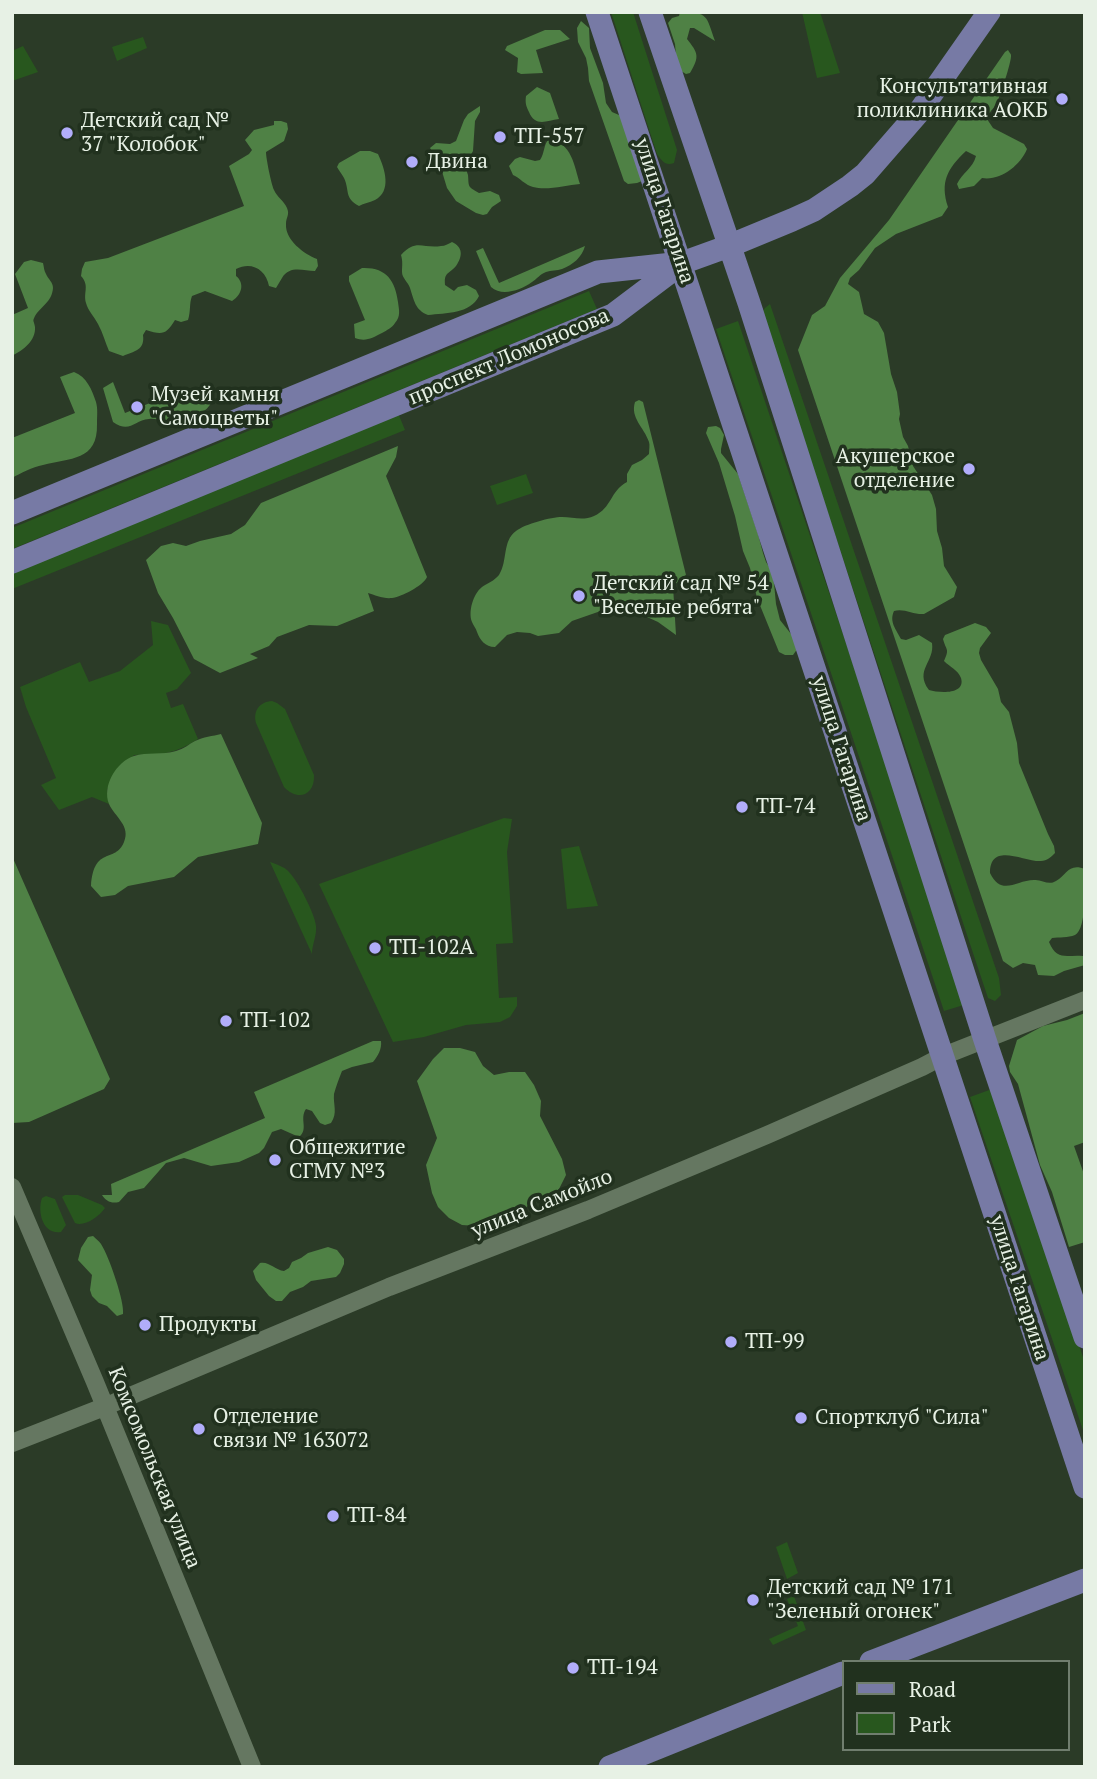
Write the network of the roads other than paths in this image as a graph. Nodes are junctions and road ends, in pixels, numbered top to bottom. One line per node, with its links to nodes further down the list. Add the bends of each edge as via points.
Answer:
1 (597, 12): 5 (main road, улица Гагарина)
2 (650, 12): 4 (main road)
3 (989, 12): 4 (main road, via 925,104 865,174 814,209)
4 (729, 246): 5 (main road); 9 (main road)
5 (682, 263): 6 (main road, проспект Ломоносова, via 597,272); 7 (main road, проспект Ломоносова, via 613,315); 10 (main road, улица Гагарина)
6 (12, 513)
7 (12, 562)
8 (1085, 1000): 9 (street, улица Самойло)
9 (985, 1040): 10 (street, улица Самойло); 12 (main road)
10 (943, 1056): 13 (street, улица Самойло, via 588,1210 389,1287); 15 (main road, улица Гагарина)
11 (12, 1187): 13 (street, Комсомольская улица)
12 (1085, 1337)
13 (104, 1407): 14 (street, улица Самойло); 19 (street, Комсомольская улица)
14 (12, 1443)
15 (1085, 1487)
16 (1085, 1580): 17 (main road)
17 (876, 1660)
18 (842, 1673): 20 (main road)
19 (252, 1767)
20 (610, 1767)

